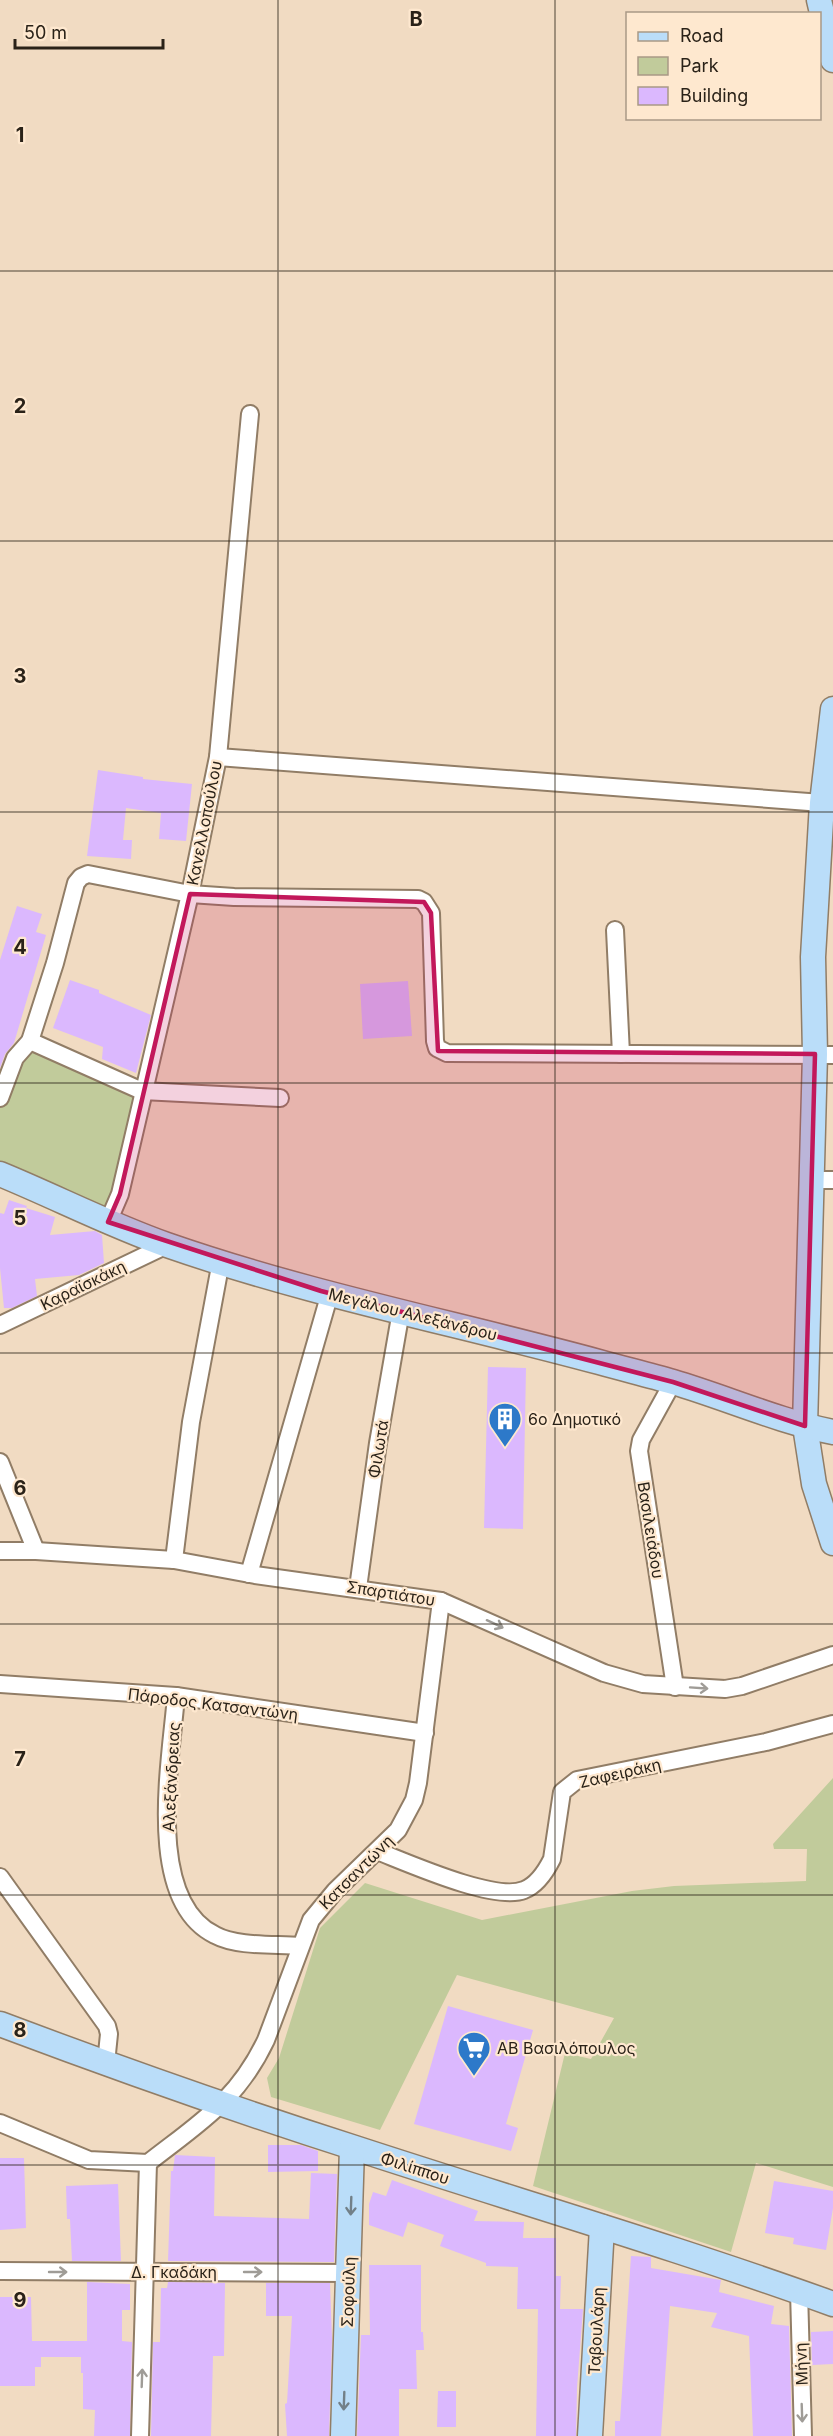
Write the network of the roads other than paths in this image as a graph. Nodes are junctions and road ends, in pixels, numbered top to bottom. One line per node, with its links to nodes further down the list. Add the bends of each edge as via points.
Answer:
1 (819, 0): 2 (street)
2 (833, 60)
3 (250, 414): 5 (street, Κανελλοπούλου)
4 (833, 709): 6 (street)
5 (218, 757): 6 (street); 7 (street, Κανελλοπούλου)
6 (822, 803): 11 (street, via 813,957)
7 (190, 894): 9 (street, via 88,874 81,877); 10 (street, via 424,902 430,913 435,1041 442,1052); 12 (street, Κανελλοπούλου)
8 (615, 930): 10 (street)
9 (30, 1041): 12 (street); 13 (street, via 15,1058)
10 (621, 1054): 11 (street)
11 (824, 1054): 16 (street)
12 (142, 1091): 14 (street); 17 (street, Κανελλοπούλου, via 120,1194)
13 (0, 1098)
14 (280, 1098)
15 (0, 1174): 17 (street, Μεγάλου Αλεξάνδρου)
16 (822, 1180): 24 (street)
17 (108, 1222): 18 (street, Μεγάλου Αλεξάνδρου)
18 (167, 1245): 19 (street, Μεγάλου Αλεξάνδρου); 22 (street, Καραϊσκάκη)
19 (221, 1261): 20 (street, Μεγάλου Αλεξάνδρου); 30 (street, via 191,1422)
20 (330, 1293): 21 (street, Μεγάλου Αλεξάνδρου); 31 (street)
21 (401, 1311): 23 (street, Μεγάλου Αλεξάνδρου); 32 (street, Φιλωτά)
22 (0, 1325)
23 (673, 1382): 24 (street, Μεγάλου Αλεξάνδρου); 36 (street, Βασιλειάδου, via 641,1440 639,1451)
24 (805, 1426): 25 (street, Μεγάλου Αλεξάνδρου); 27 (street, via 814,1484)
25 (833, 1432)
26 (0, 1462): 29 (street)
27 (833, 1543)
28 (0, 1551): 29 (street, Σπαρτιάτου)
29 (36, 1551): 30 (street, Σπαρτιάτου)
30 (174, 1560): 31 (street, Σπαρτιάτου)
31 (249, 1574): 32 (street, Σπαρτιάτου)
32 (358, 1588): 33 (street, Σπαρτιάτου)
33 (441, 1601): 36 (street, Σπαρτιάτου, one-way to 36, via 604,1673 643,1684); 39 (street, Κατσαντώνη)
34 (833, 1655): 36 (street, Σπαρτιάτου, one-way to 34, via 742,1686)
35 (0, 1684): 37 (street, Πάροδος Κατσαντώνη)
36 (675, 1687)
37 (176, 1696): 39 (street, Πάροδος Κατσαντώνη); 42 (street, Αλεξάνδρειας, via 167,1837 178,1893 200,1925 215,1936)
38 (833, 1724): 40 (street, Ζαφειράκη, via 766,1742 577,1780 562,1792 548,1868 524,1890 503,1893)
39 (424, 1733): 40 (street, Κατσαντώνη, via 414,1800 398,1830)
40 (377, 1851): 42 (street, Κατσαντώνη, via 322,1903)
41 (0, 1877): 44 (street, via 107,2026)
42 (300, 1946): 45 (street, Κατσαντώνη, via 257,2059)
43 (0, 2024): 44 (street, Φιλίππου)
44 (106, 2063): 45 (street, Φιλίππου)
45 (224, 2103): 47 (street, Φιλίππου); 48 (street, Κατσαντώνη)
46 (0, 2123): 48 (street, via 89,2160)
47 (352, 2148): 49 (street, Φιλίππου); 52 (street, Σοφούλη, one-way to 52)
48 (148, 2163): 51 (street)
49 (602, 2227): 53 (street, Φιλίππου); 57 (street, Ταβουλάρη)
50 (0, 2271): 51 (street, Δ. Γκαδάκη, one-way to 51)
51 (146, 2272): 52 (street, Δ. Γκαδάκη, one-way to 52); 55 (street, one-way to 51)
52 (349, 2273): 56 (street, Σοφούλη, one-way to 56)
53 (799, 2291): 54 (street, Φιλίππου); 58 (street, Μήνη, one-way to 58)
54 (833, 2304)
55 (140, 2436)
56 (343, 2436)
57 (590, 2436)
58 (803, 2436)

